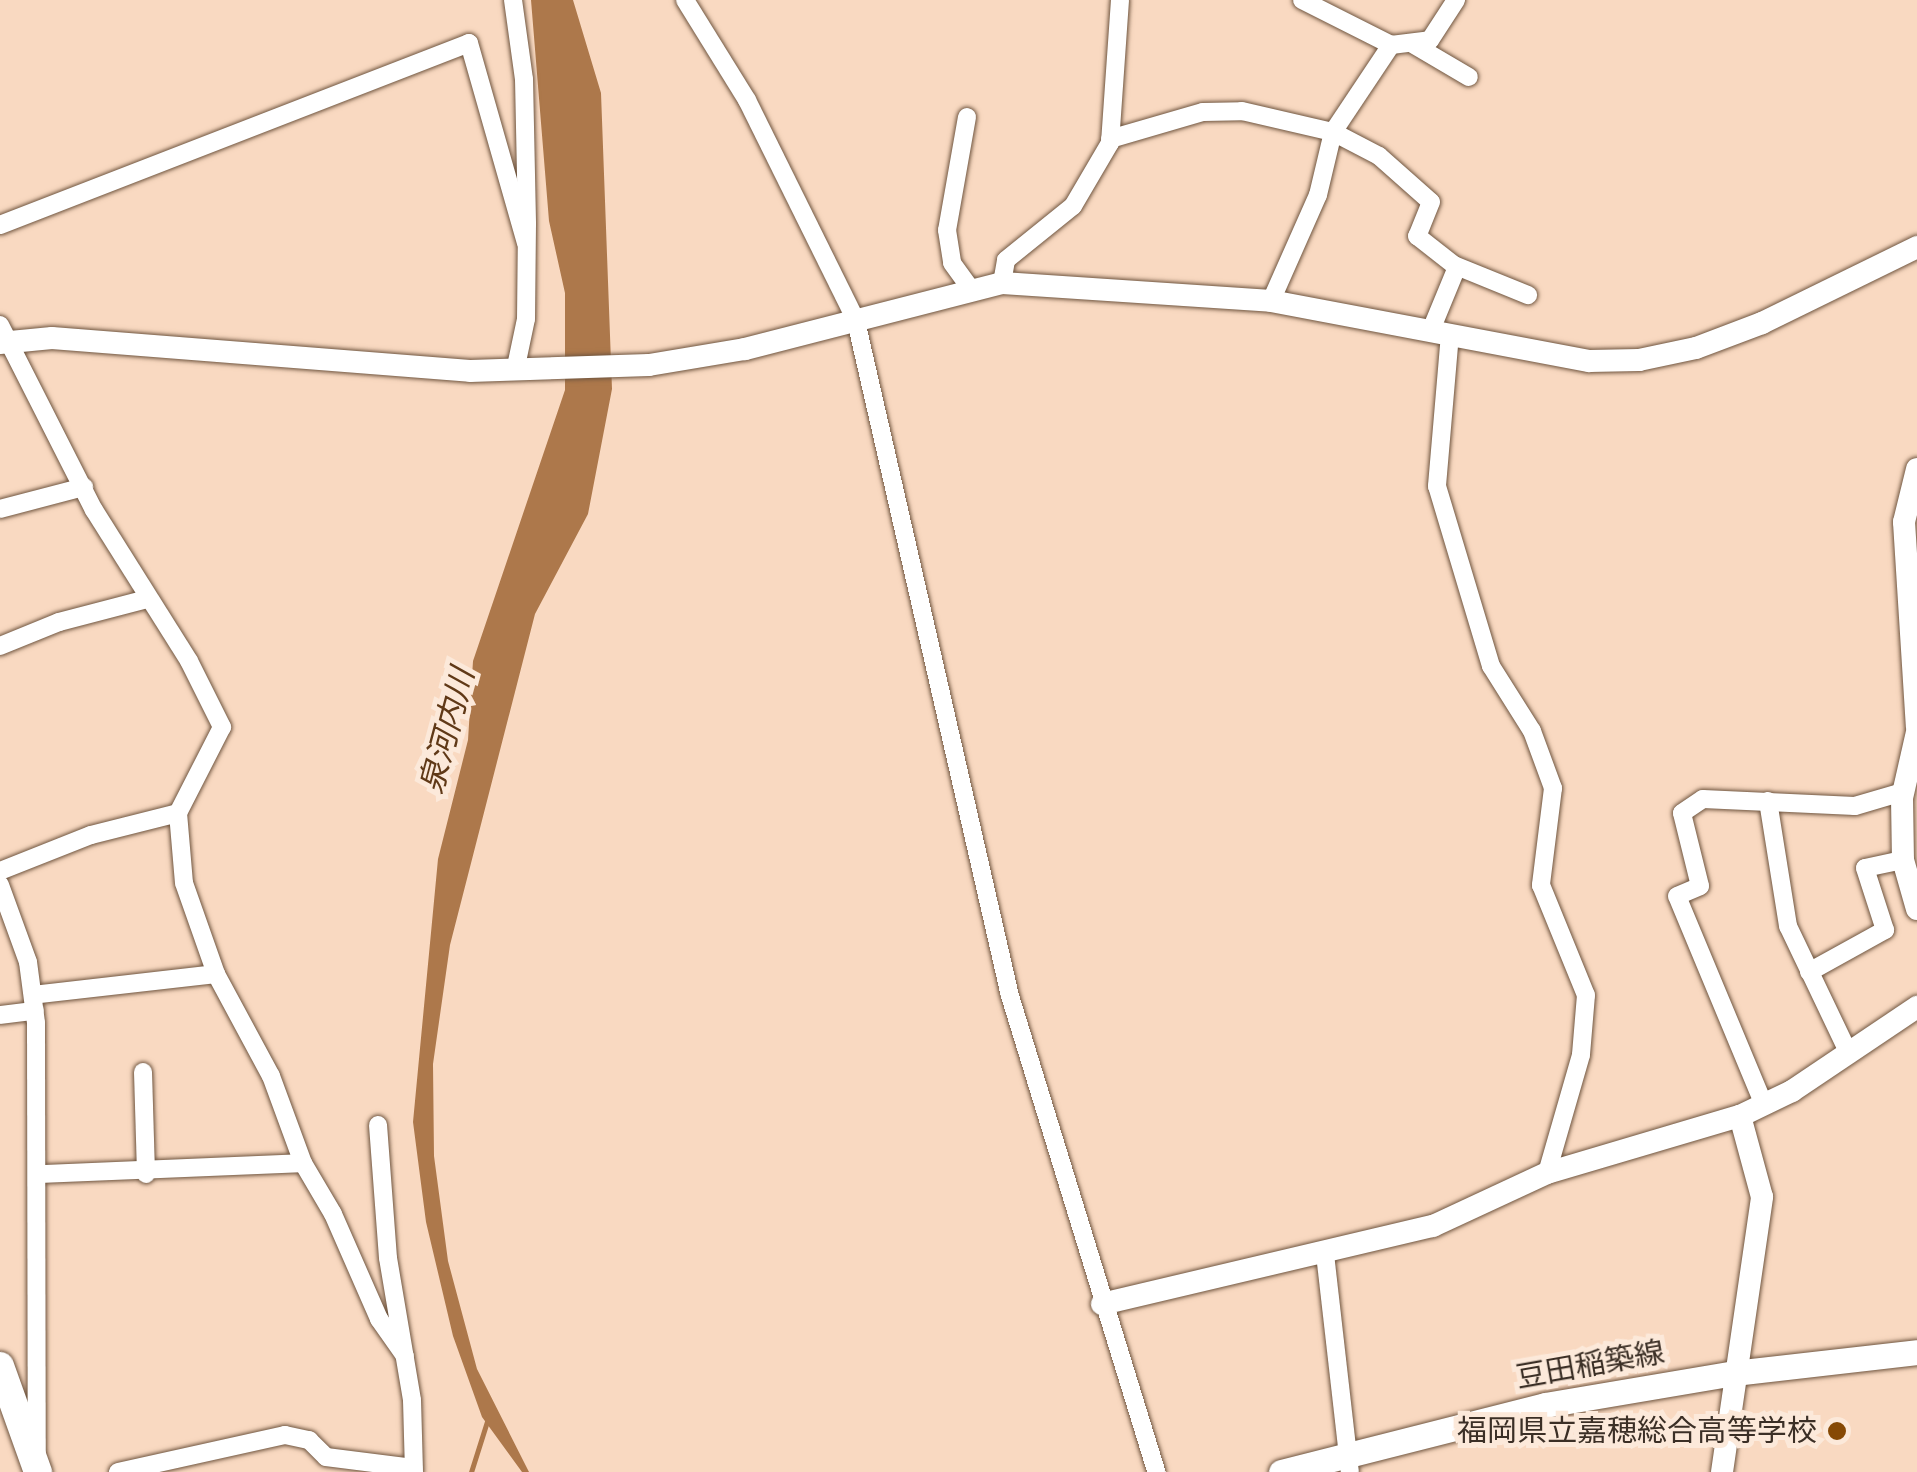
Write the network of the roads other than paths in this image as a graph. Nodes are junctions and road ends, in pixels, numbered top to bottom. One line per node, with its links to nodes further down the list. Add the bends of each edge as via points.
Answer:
1 (513, 0): 12 (street, via 524,78)
2 (685, 0): 19 (street, via 748,100)
3 (1120, 0): 10 (street)
4 (1302, 0): 6 (street)
5 (1456, 0): 6 (street, via 1430,40)
6 (1401, 44): 7 (street); 9 (street)
7 (1469, 77)
8 (967, 117): 16 (street, via 946,230 952,263)
9 (1333, 132): 10 (street, via 1242,111 1204,112); 14 (street, via 1379,156 1431,202 1417,236); 18 (street, via 1318,195)
10 (1110, 138): 15 (street, via 1073,206 1006,260)
11 (0, 225): 12 (street, via 469,43)
12 (526, 244): 22 (street, via 526,319)
13 (1917, 247): 20 (street, via 1762,323 1639,360 1589,361)
14 (1458, 267): 17 (street); 20 (street)
15 (1002, 283): 16 (street); 18 (street)
16 (968, 286): 19 (street)
17 (1528, 295)
18 (1272, 301): 20 (street)
19 (856, 321): 22 (street, via 745,349 639,365); 51 (street, via 1010,996)
20 (1441, 332): 47 (street, via 1437,486 1491,666 1532,731 1553,788 1541,884 1586,995 1580,1055)
21 (2, 337): 22 (street); 24 (street)
22 (515, 371)
23 (1917, 469): 28 (street, via 1904,522)
24 (84, 487): 25 (street); 26 (street)
25 (0, 509)
26 (146, 599): 27 (street); 31 (street, via 189,661 222,727)
27 (0, 646)
28 (1917, 729): 29 (street)
29 (1904, 792): 30 (street, via 1855,806); 32 (street)
30 (1768, 801): 36 (street, via 1788,926); 43 (street, via 1703,799 1682,813 1700,886 1677,896)
31 (178, 813): 33 (street, via 105,831); 37 (street, via 184,883)
32 (1903, 860): 35 (street); 36 (street, via 1865,868 1885,930)
33 (0, 871)
34 (0, 884): 38 (street)
35 (1917, 909)
36 (1809, 972): 41 (street)
37 (216, 974): 38 (street); 46 (street, via 271,1076)
38 (34, 1003): 40 (street); 48 (street)
39 (1917, 1007): 41 (street)
40 (0, 1014)
41 (1849, 1054): 43 (street)
42 (143, 1072): 49 (street)
43 (1764, 1105): 44 (street)
44 (1740, 1116): 47 (street); 55 (street, via 1762,1197)
45 (378, 1125): 53 (street, via 388,1258)
46 (302, 1163): 49 (street); 53 (street, via 334,1214 379,1319)
47 (1547, 1173): 50 (street, via 1433,1226)
48 (42, 1174): 49 (street); 57 (street)
49 (146, 1174)
50 (1325, 1254): 51 (street); 56 (street)
51 (1102, 1304): 60 (street)
52 (1917, 1352): 55 (main road, 豆田稲築線)
53 (405, 1356): 58 (street)
54 (0, 1366): 57 (main road)
55 (1734, 1373): 56 (main road, 豆田稲築線, via 1544,1405); 62 (street)
56 (1348, 1462): 61 (main road, 豆田稲築線)
57 (37, 1468)
58 (413, 1470): 59 (street, via 326,1457 309,1440 285,1435)
59 (118, 1472)
60 (1156, 1472)
61 (1281, 1472)
62 (1722, 1472)

